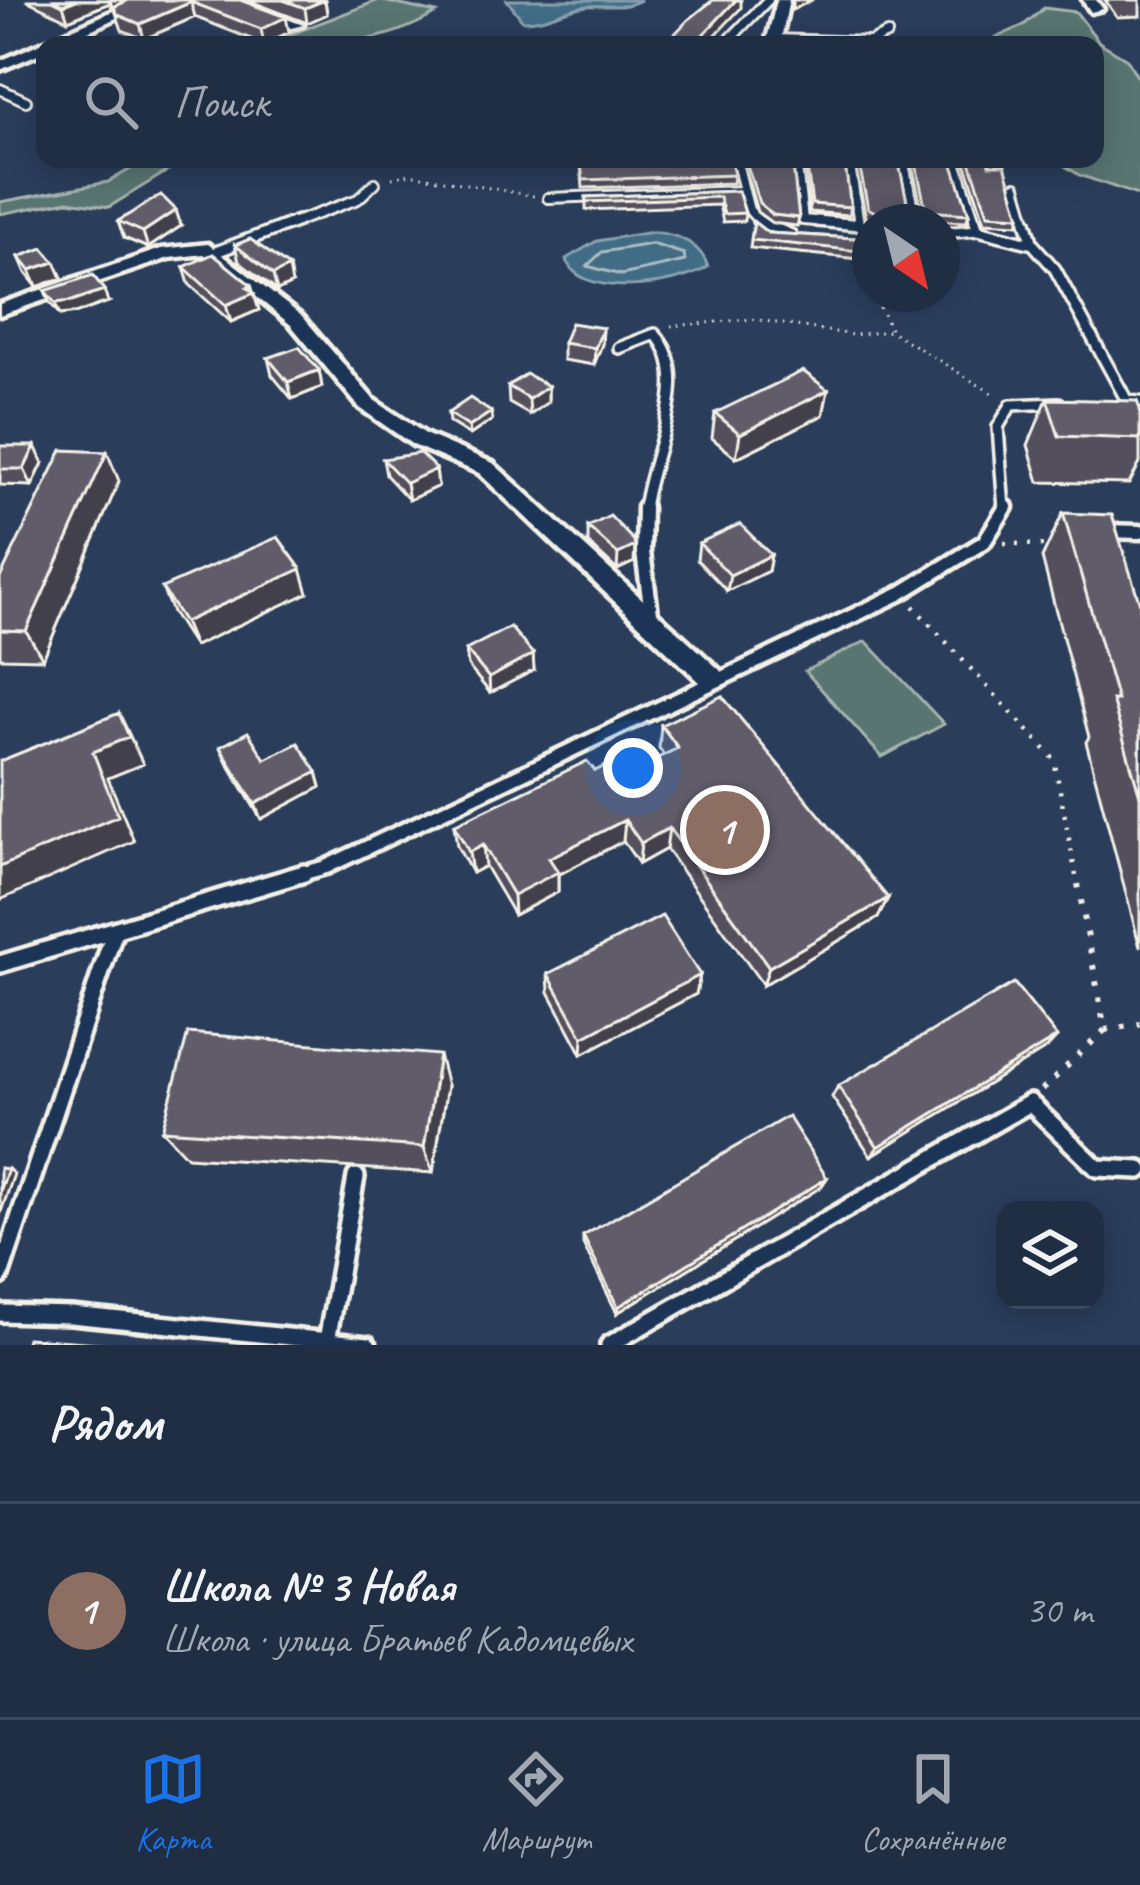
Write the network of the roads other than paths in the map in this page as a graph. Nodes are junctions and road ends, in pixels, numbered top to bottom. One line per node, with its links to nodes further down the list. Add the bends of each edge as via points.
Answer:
1 (149, 0): 7 (street)
2 (222, 0): 5 (street)
3 (768, 0): 8 (lane)
4 (782, 0): 9 (street)
5 (296, 25)
6 (887, 34): 10 (lane)
7 (68, 36)
8 (733, 36)
9 (773, 36)
10 (883, 36)
11 (36, 50): 12 (street)
12 (0, 66)
13 (0, 88): 14 (lane)
14 (26, 100)
15 (738, 168): 22 (lane)
16 (797, 168): 26 (lane, via 803,220)
17 (851, 168): 24 (lane)
18 (905, 168): 25 (lane)
19 (958, 168): 27 (lane)
20 (375, 183): 31 (lane, via 358,199)
21 (1016, 186): 30 (lane)
22 (744, 191): 23 (lane); 29 (lane, via 750,216 768,232)
23 (548, 198)
24 (860, 204)
25 (912, 204)
26 (852, 224)
27 (978, 230): 28 (lane); 30 (lane)
28 (960, 231)
29 (808, 237)
30 (1034, 244): 35 (lane)
31 (213, 253): 32 (street, via 167,253); 40 (street, via 298,321 368,404 420,440 486,468)
32 (0, 310)
33 (620, 348): 40 (lane, via 655,334 668,348 673,380 644,504)
34 (1104, 401): 35 (lane)
35 (1134, 401): 37 (lane)
36 (1081, 402): 41 (lane, via 1011,405 998,427 1006,507 984,542 901,592)
37 (1134, 414)
38 (1140, 532): 39 (lane)
39 (1104, 541)
40 (652, 622): 41 (street)
41 (713, 679): 42 (lane, via 326,867)
42 (114, 933): 43 (lane); 46 (lane)
43 (0, 964)
44 (1140, 1170): 50 (lane, via 1097,1168 1030,1102)
45 (356, 1177): 48 (lane)
46 (0, 1276)
47 (0, 1313): 48 (lane)
48 (327, 1341): 49 (lane)
49 (368, 1345)
50 (609, 1345)

